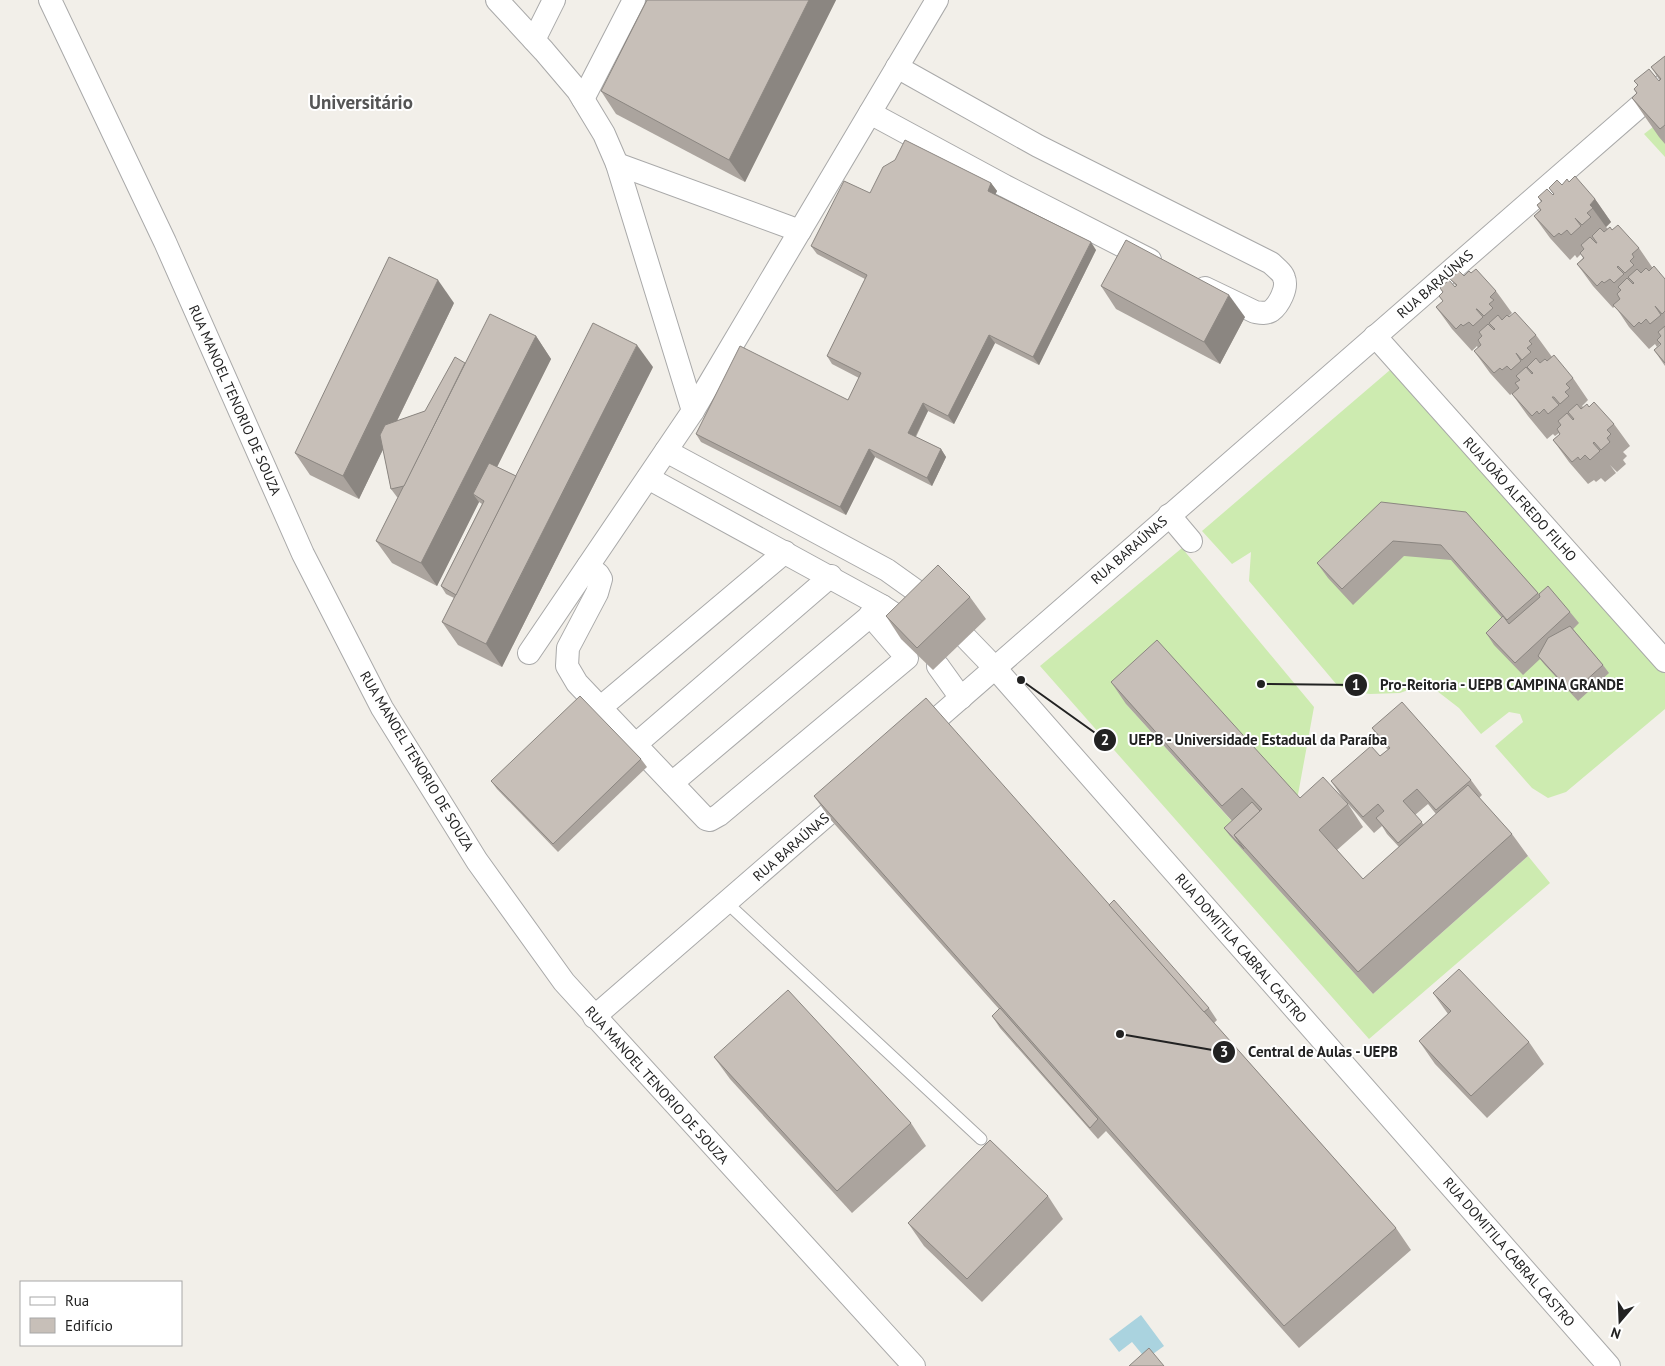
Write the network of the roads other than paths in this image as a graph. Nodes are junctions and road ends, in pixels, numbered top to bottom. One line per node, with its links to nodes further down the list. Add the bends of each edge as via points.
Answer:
1 (50, 0): 35 (street, RUA MANOEL TENORIO DE SOUZA, via 165,242 303,554 382,708 476,861 564,982)
2 (496, 0): 6 (street)
3 (554, 0): 6 (street)
4 (634, 0): 9 (street)
5 (937, 0): 7 (street)
6 (534, 40): 9 (street)
7 (897, 67): 10 (street); 10 (street, via 1038,146 1271,263 1284,276 1286,286 1276,306 1263,314 1255,312 1005,186)
8 (1665, 84): 13 (street, RUA BARAÚNAS)
9 (583, 99): 11 (street)
10 (870, 113): 12 (street)
11 (617, 164): 12 (street); 14 (street)
12 (800, 231): 14 (street)
13 (1375, 336): 17 (street, RUA BARAÚNAS); 25 (street, RUA JOÃO ALFREDO FILHO)
14 (693, 411): 15 (street)
15 (666, 450): 16 (street); 22 (street, via 887,570 933,602 918,613 907,628 894,614)
16 (648, 478): 19 (street); 20 (street)
17 (1169, 516): 18 (street); 27 (street, RUA BARAÚNAS)
18 (1191, 540)
19 (784, 552): 21 (street); 29 (street)
20 (588, 566): 24 (street); 29 (street, via 601,579 568,648 567,666 577,684)
21 (831, 576): 22 (street); 30 (street)
22 (876, 610): 33 (street); 33 (street, via 907,658 713,819 706,819)
23 (966, 638): 27 (street, RUA DOMITILA CABRAL CASTRO)
24 (529, 653)
25 (1665, 662)
26 (938, 666): 28 (street)
27 (995, 668): 28 (street, RUA BARAÚNAS); 37 (street, RUA DOMITILA CABRAL CASTRO)
28 (961, 698): 31 (street, RUA BARAÚNAS)
29 (600, 708): 30 (street)
30 (635, 745): 33 (street)
31 (902, 749)
32 (866, 781): 34 (street, RUA BARAÚNAS)
33 (672, 783)
34 (727, 903): 35 (street, RUA BARAÚNAS); 36 (lane)
35 (594, 1017): 38 (street, RUA MANOEL TENORIO DE SOUZA)
36 (981, 1139)
37 (1608, 1364)
38 (914, 1366)

